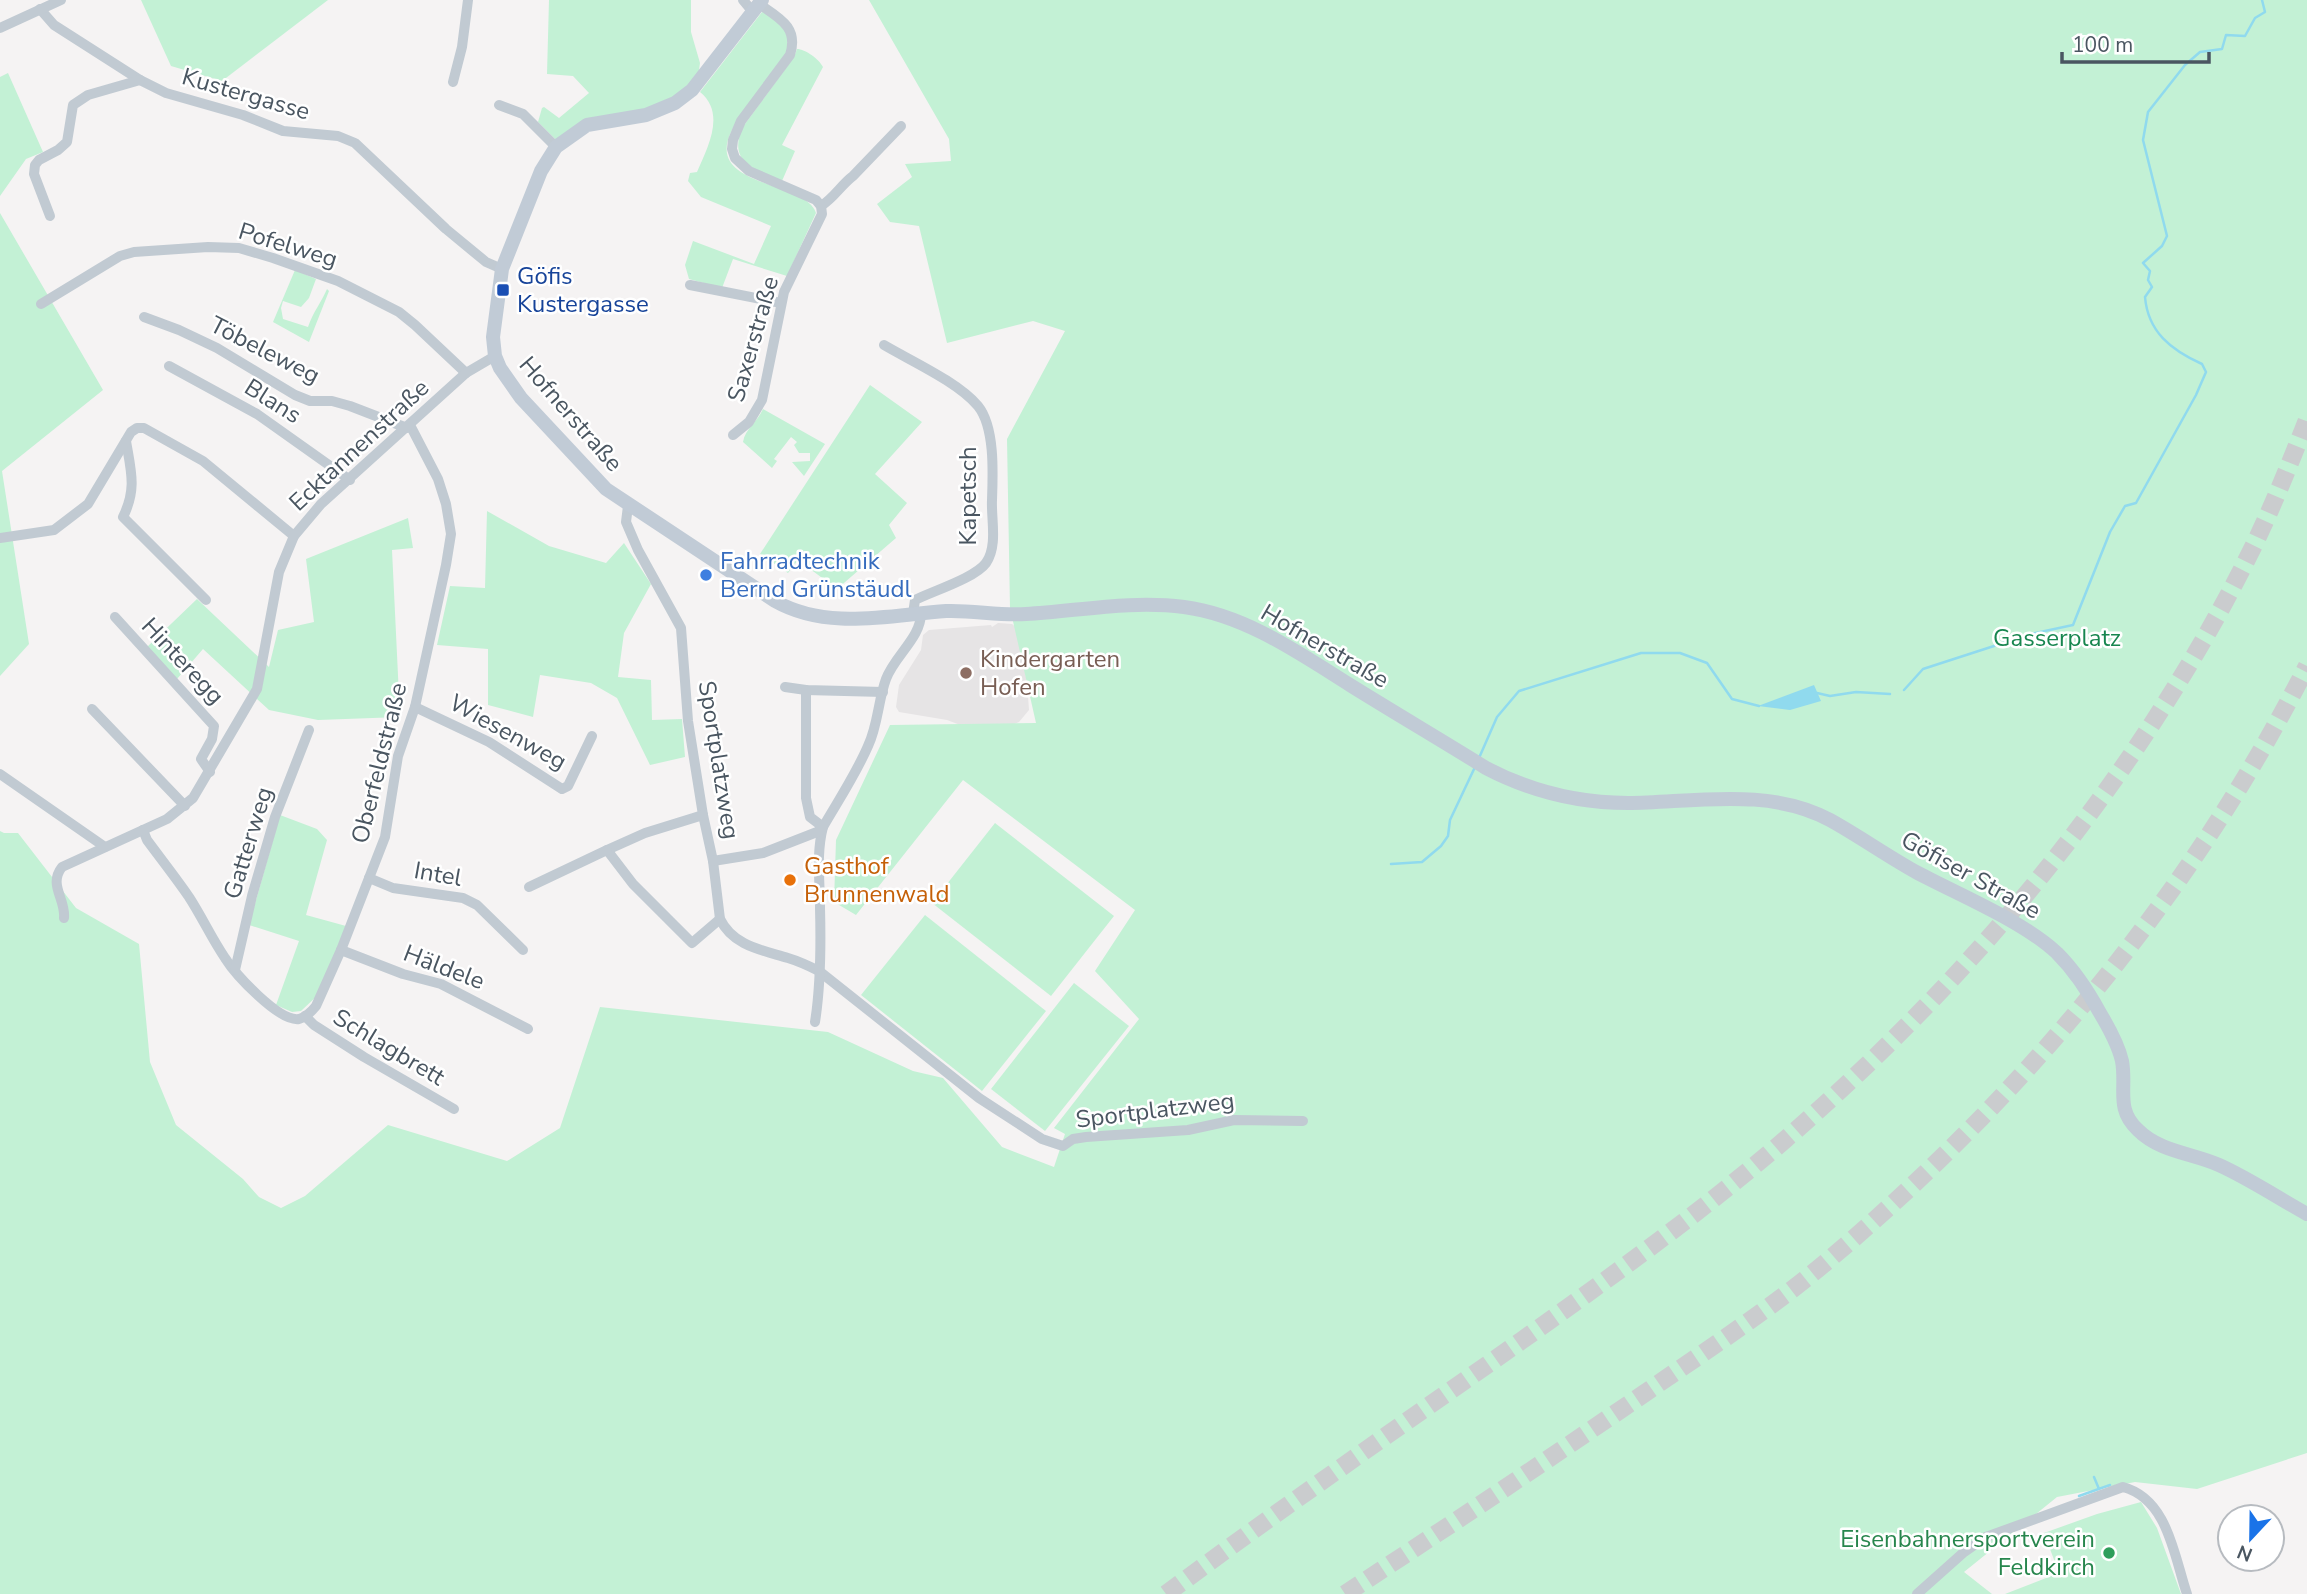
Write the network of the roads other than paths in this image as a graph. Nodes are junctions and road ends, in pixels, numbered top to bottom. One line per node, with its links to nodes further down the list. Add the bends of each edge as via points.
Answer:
1 (61, 0): 5 (street)
2 (468, 0): 8 (street)
3 (743, 0): 4 (street)
4 (758, 5): 11 (main road, Hofnerstraße, via 692,90 675,103 646,115 587,125); 12 (street, via 787,24 793,47 736,130 734,158 749,171)
5 (40, 9): 6 (street); 7 (street, Kustergasse, via 54,25)
6 (0, 28)
7 (140, 80): 13 (street, via 88,95 73,105 67,142 35,165); 14 (street, Kustergasse, via 166,93 283,131 338,136 355,143 446,229 486,262)
8 (453, 82)
9 (499, 105): 11 (street, via 523,114)
10 (901, 126): 12 (street)
11 (556, 147): 14 (main road, Hofnerstraße, via 541,171)
12 (821, 205): 16 (street, Saxerstraße, via 822,214)
13 (50, 216)
14 (502, 269): 20 (main road, Hofnerstraße, via 493,337)
15 (690, 285): 16 (street)
16 (781, 303): 24 (street, Saxerstraße, via 762,400 749,422)
17 (41, 304): 22 (street, Pofelweg, via 134,252 239,248 338,281 381,302 415,324)
18 (144, 317): 23 (street, Töbeleweg, via 217,348 295,395 310,401 332,401)
19 (884, 345): 31 (street, Kapetsch, via 976,403 988,429 994,522 988,560 977,571 915,600)
20 (495, 356): 22 (street, Ecktannenstraße); 27 (main road, Hofnerstraße, via 521,398 593,476)
21 (169, 366): 26 (street, Blans, via 257,414)
22 (466, 373): 23 (street, Ecktannenstraße)
23 (409, 426): 26 (street, Ecktannenstraße); 36 (street, Oberfeldstraße, via 438,479 451,534)
24 (733, 435)
25 (126, 441): 28 (street, via 137,428 167,440 202,461); 29 (street, via 88,504 54,530); 30 (street, via 133,487 123,517)
26 (350, 480): 28 (street, Ecktannenstraße, via 321,504)
27 (628, 506): 31 (main road, Hofnerstraße, via 801,613 843,619); 44 (street, Sportplatzweg, via 626,522 681,628 687,711)
28 (294, 536): 41 (street, Ecktannenstraße, via 279,572 257,689)
29 (0, 538)
30 (206, 600)
31 (917, 614): 35 (street, via 921,625 893,665); 40 (main road, Hofnerstraße, via 1009,606 1044,612 1153,604 1222,616 1294,649)
32 (115, 617): 41 (street, Hinteregg, via 214,726 201,759)
33 (785, 687): 34 (street)
34 (806, 690): 35 (street); 45 (street, via 806,798 810,817)
35 (883, 692): 45 (street, via 868,747)
36 (415, 707): 39 (street, Wiesenweg, via 489,742 562,789 568,786); 50 (street, Oberfeldstraße, via 398,756 384,837)
37 (92, 709): 43 (street)
38 (309, 730): 56 (street, Gatterweg, via 275,817)
39 (592, 736)
40 (1486, 768): 63 (main road, Göfiser Straße, via 1513,782 1588,800 1747,799 1798,806 1829,820 2040,939 2063,958 2083,983 2116,1043 2123,1070 2123,1106 2127,1118 2145,1137 2237,1173)
41 (210, 772): 43 (street, Ecktannenstraße)
42 (0, 774): 47 (street)
43 (185, 806): 46 (street, Ecktannenstraße)
44 (703, 815): 48 (street); 49 (street, Sportplatzweg)
45 (823, 827): 49 (street, via 763,853); 57 (street, via 818,845)
46 (143, 830): 47 (street, Ecktannenstraße); 56 (street)
47 (105, 846): 52 (street, Ecktannenstraße, via 59,871 56,888)
48 (607, 850): 51 (street); 53 (street, via 633,884 692,943)
49 (713, 861): 53 (street, Sportplatzweg)
50 (369, 878): 54 (street, Oberfeldstraße); 55 (street, Intel, via 393,888 463,898 477,905)
51 (529, 887)
52 (64, 918)
53 (720, 919): 57 (street, Sportplatzweg, via 724,928 748,946)
54 (341, 950): 58 (street, Oberfeldstraße, via 316,1006); 60 (street, Häldele, via 441,984)
55 (523, 950)
56 (235, 970): 58 (street, via 280,1013 298,1019)
57 (819, 971): 59 (street); 62 (street, Sportplatzweg, via 979,1098 1042,1139 1063,1146 1086,1137 1188,1130 1234,1120)
58 (305, 1016): 61 (street, Schlagbrett)
59 (815, 1022)
60 (528, 1029)
61 (454, 1110)
62 (1303, 1121)
63 (2307, 1214)
64 (1917, 1594): 65 (street, via 1986,1537 2123,1488 2144,1496 2162,1519)
65 (2187, 1594)

